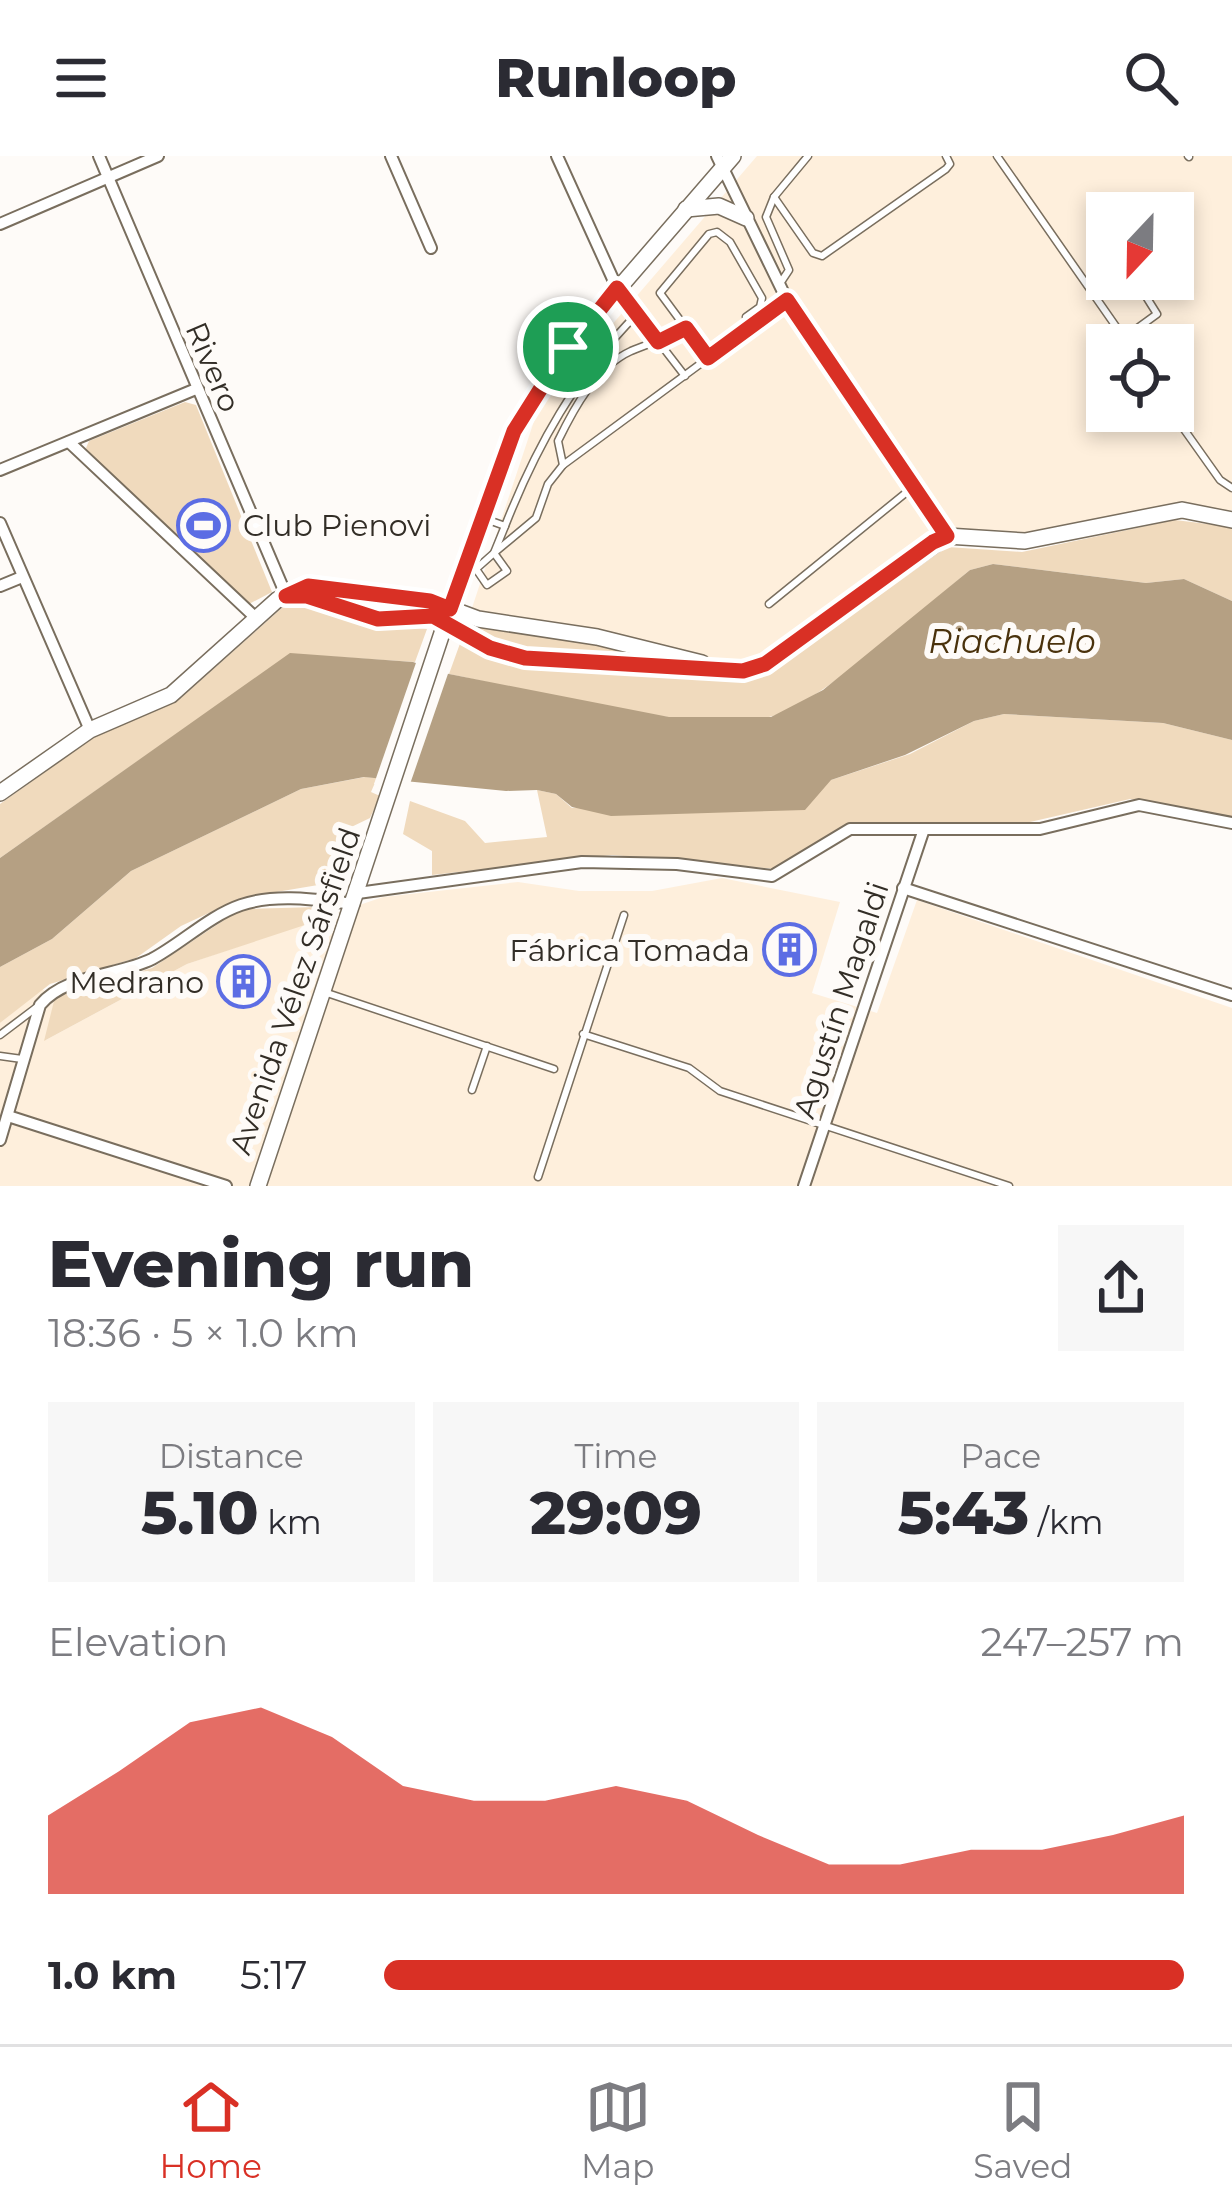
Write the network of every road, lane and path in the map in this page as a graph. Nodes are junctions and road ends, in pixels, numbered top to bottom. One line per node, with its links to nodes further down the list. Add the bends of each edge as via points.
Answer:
1 (99, 156): 9 (street, Rivero)
2 (158, 156): 9 (street)
3 (391, 156): 14 (street)
4 (557, 156): 16 (street)
5 (808, 156): 10 (lane)
6 (946, 156): 10 (lane, via 946,169 822,256)
7 (997, 156): 21 (lane)
8 (724, 160): 11 (street, Avenida Vélez Sársfield); 12 (street)
9 (108, 176): 13 (street); 27 (street, Rivero)
10 (774, 197): 15 (lane, via 766,217 789,270)
11 (686, 208): 12 (street, via 719,206); 16 (street, Avenida Vélez Sársfield)
12 (746, 218): 15 (street)
13 (0, 224)
14 (430, 248)
15 (779, 285): 17 (street)
16 (617, 288): 19 (lane); 30 (street, Avenida Vélez Sársfield, via 547,377)
17 (787, 300): 25 (lane); 34 (street)
18 (1148, 300): 22 (lane, via 1157,314)
19 (637, 314): 24 (lane); 33 (lane, via 585,372)
20 (746, 317): 23 (lane, via 762,298 717,232 660,293)
21 (1114, 324)
22 (1146, 324)
23 (686, 328): 24 (lane); 25 (lane)
24 (658, 342): 26 (lane); 31 (lane, via 627,353 593,383 558,441)
25 (708, 358): 26 (lane)
26 (685, 376): 31 (lane)
27 (196, 389): 29 (street); 46 (street, Rivero)
28 (1186, 432): 35 (lane)
29 (69, 442): 32 (street); 51 (street)
30 (502, 458): 33 (lane); 36 (street, Avenida Vélez Sársfield)
31 (563, 465): 41 (lane, via 536,518)
32 (0, 470)
33 (527, 470): 39 (lane)
34 (916, 486): 40 (street); 48 (lane)
35 (1232, 488)
36 (481, 517): 39 (lane); 44 (street, Avenida Vélez Sársfield)
37 (1232, 520): 40 (street, via 1182,510 1024,541)
38 (0, 524): 43 (street)
39 (505, 526): 41 (lane)
40 (947, 536): 56 (street, via 765,664)
41 (494, 553): 42 (lane); 42 (lane, via 506,571 487,585)
42 (476, 569): 44 (lane)
43 (22, 577): 45 (street); 57 (street)
44 (459, 584): 49 (street, Avenida Vélez Sársfield)
45 (0, 586)
46 (286, 596): 47 (street, via 308,586); 50 (street); 51 (street)
47 (377, 596): 49 (street, via 430,601); 50 (street, via 366,608)
48 (769, 604)
49 (448, 615): 50 (street); 52 (street); 54 (street, via 490,648); 62 (street, Avenida Vélez Sársfield)
50 (372, 617)
51 (257, 619): 57 (street, via 171,695)
52 (530, 627): 53 (street); 54 (street, via 535,643)
53 (554, 630): 55 (street, via 546,644); 56 (street)
54 (525, 658): 55 (street)
55 (550, 661): 56 (street)
56 (735, 671)
57 (90, 730): 58 (street)
58 (0, 793)
59 (1232, 823): 60 (street, via 1139,805 1040,830)
60 (924, 829): 61 (street, Agustín Magaldi); 62 (street, via 850,829 772,876 582,862)
61 (903, 888): 65 (street); 75 (street, Agustín Magaldi)
62 (356, 898): 64 (street, Avenida Vélez Sársfield); 66 (street, via 237,906 148,961 104,972)
63 (624, 915): 67 (lane)
64 (324, 992): 69 (lane); 79 (street, Avenida Vélez Sársfield)
65 (1232, 995)
66 (40, 1005): 68 (lane); 71 (street)
67 (584, 1034): 75 (lane); 77 (lane)
68 (0, 1035)
69 (487, 1046): 72 (lane); 73 (lane)
70 (0, 1056): 71 (lane)
71 (26, 1060): 74 (street)
72 (554, 1069)
73 (472, 1090)
74 (8, 1116): 76 (street); 78 (street)
75 (824, 1128): 80 (street, Agustín Magaldi); 81 (lane)
76 (0, 1140)
77 (538, 1177)
78 (226, 1186)
79 (258, 1186)
80 (805, 1186)
81 (1009, 1186)

